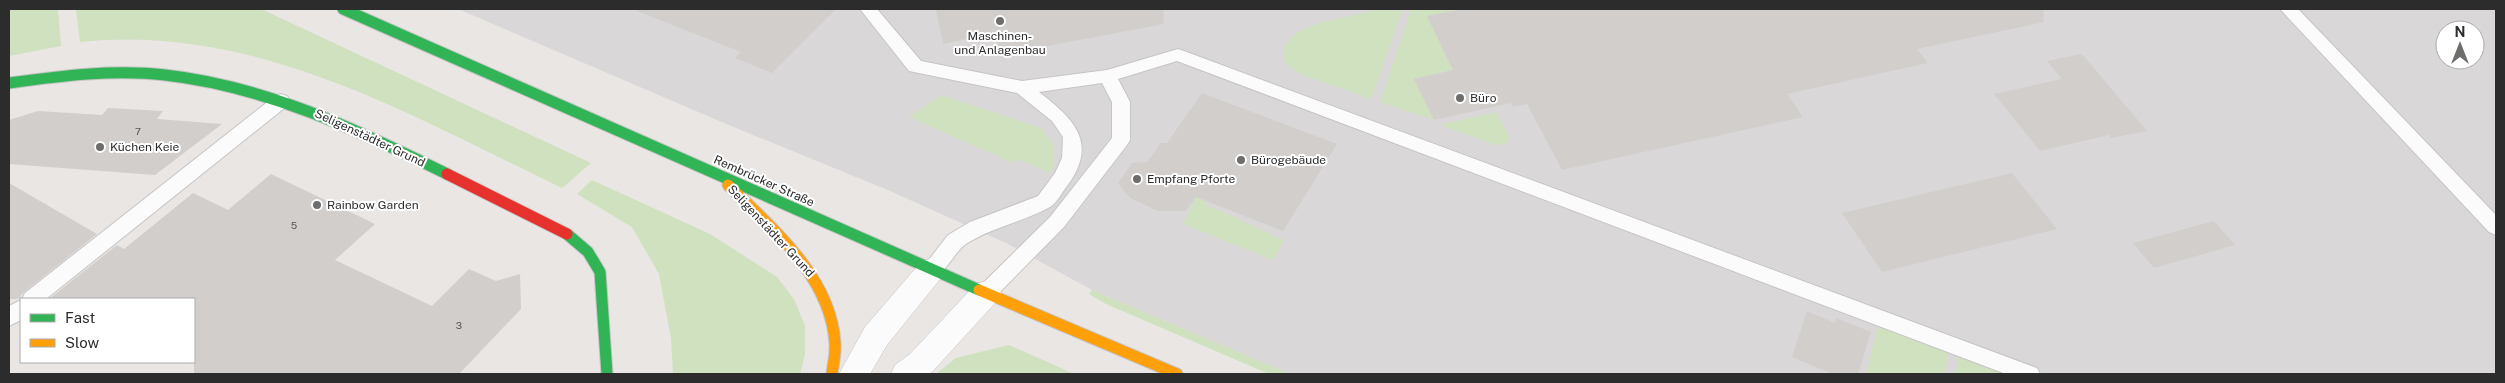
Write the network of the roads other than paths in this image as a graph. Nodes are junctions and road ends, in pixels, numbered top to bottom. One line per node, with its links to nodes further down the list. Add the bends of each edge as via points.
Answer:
1 (342, 9): 8 (street, Rembrücker Straße)
2 (868, 9): 6 (lane, via 915,66)
3 (2288, 9): 9 (lane)
4 (1107, 76): 6 (lane); 11 (lane, via 1121,102 1121,140 1057,222); 20 (lane, via 1178,56)
5 (9, 83): 7 (street, Seligenstädter Grund, via 74,73 135,73 187,78)
6 (1022, 88): 10 (lane, via 1058,116 1072,136 1071,158 1063,177 1045,201 978,227 955,241)
7 (281, 101): 12 (lane); 15 (street, Seligenstädter Grund, via 353,128 567,234 588,252 600,272)
8 (720, 177): 10 (street, Rembrücker Straße); 16 (street, Seligenstädter Grund, via 816,280 830,308 835,360)
9 (2496, 227)
10 (931, 270): 11 (street, Rembrücker Straße); 17 (street, via 876,336)
11 (986, 292): 18 (street, via 921,363); 19 (street, Rembrücker Straße)
12 (33, 298)
13 (20, 309): 14 (lane)
14 (9, 318)
15 (607, 374)
16 (832, 374)
17 (854, 374)
18 (906, 374)
19 (1177, 374)
20 (2030, 374)

